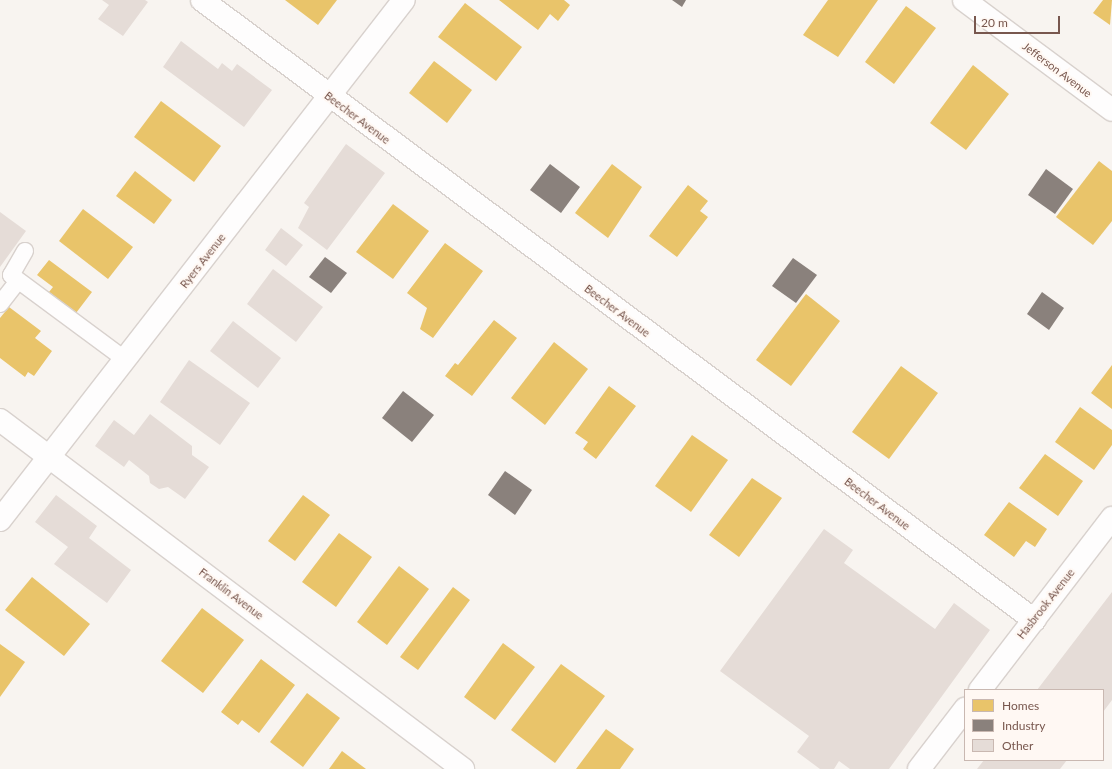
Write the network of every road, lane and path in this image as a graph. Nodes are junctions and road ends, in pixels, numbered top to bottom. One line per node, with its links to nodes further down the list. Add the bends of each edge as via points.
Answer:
1 (202, 0): 4 (street, Beecher Avenue)
2 (404, 0): 4 (street, Ryers Avenue)
3 (964, 0): 5 (street, Jefferson Avenue)
4 (330, 98): 9 (street, Ryers Avenue); 14 (street, Beecher Avenue)
5 (1112, 110)
6 (25, 251): 7 (lane, via 10,275)
7 (18, 281): 8 (lane); 9 (lane)
8 (0, 304)
9 (126, 360): 11 (street, Ryers Avenue)
10 (0, 420): 11 (street, Franklin Avenue)
11 (50, 458): 13 (street, Ryers Avenue); 17 (street, Franklin Avenue)
12 (1112, 518): 14 (street, Hasbrook Avenue)
13 (0, 520)
14 (1034, 620): 15 (street, Hasbrook Avenue)
15 (981, 689)
16 (964, 710): 18 (street)
17 (463, 769)
18 (919, 769)

